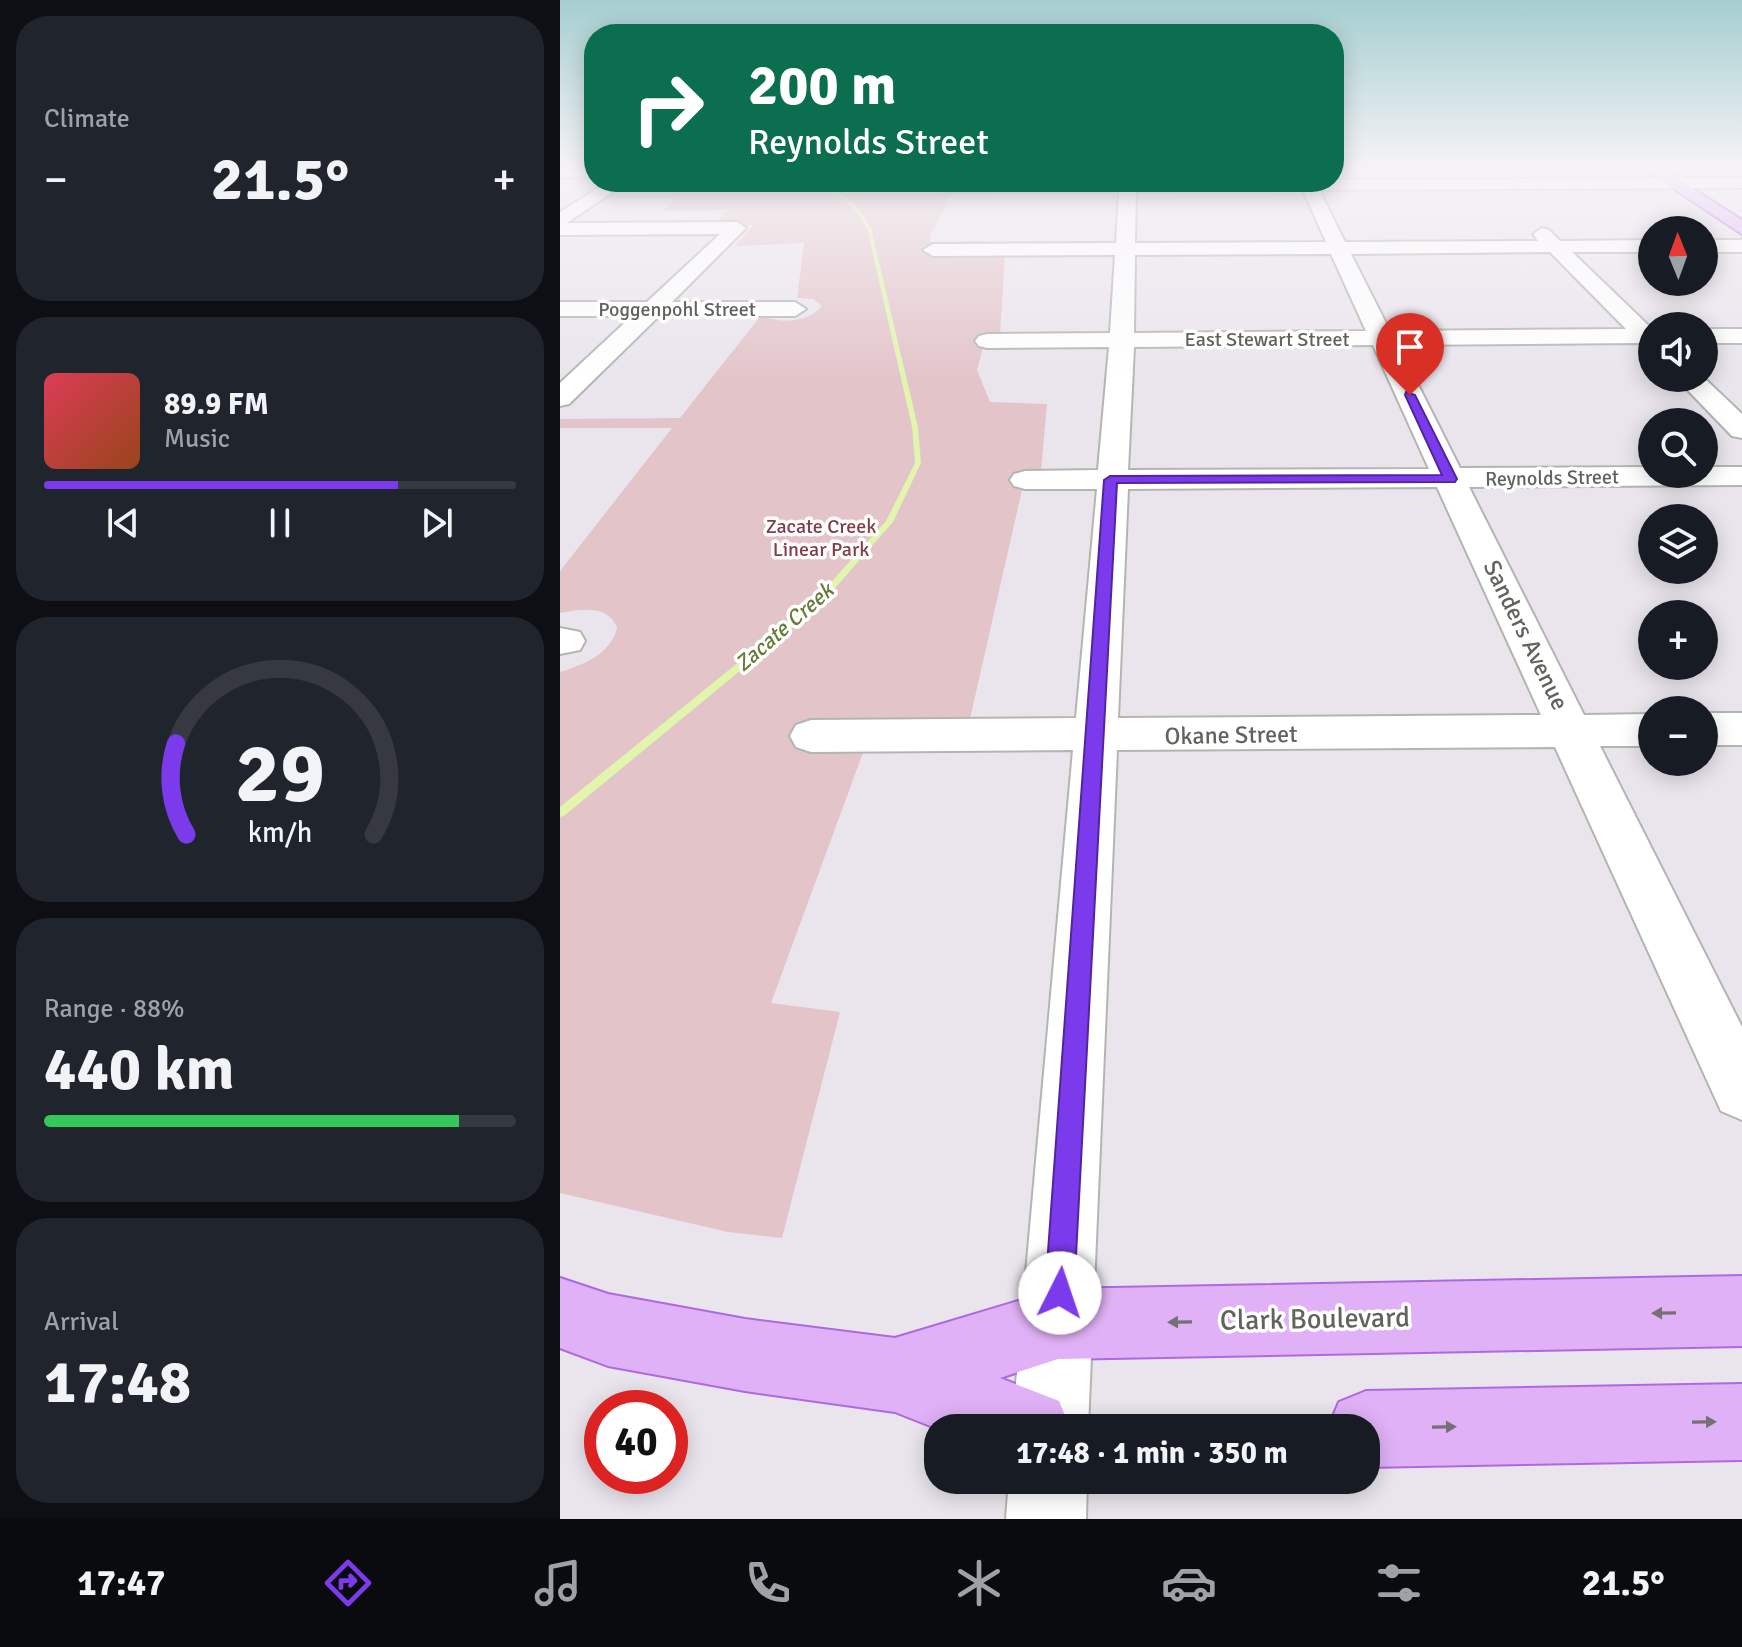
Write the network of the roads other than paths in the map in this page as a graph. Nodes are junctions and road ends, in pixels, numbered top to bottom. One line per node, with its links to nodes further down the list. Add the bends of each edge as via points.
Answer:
1 (725, 240): 13 (street)
2 (1127, 240): 10 (street)
3 (1335, 240): 9 (street, Sanders Avenue)
4 (1549, 240): 5 (street)
5 (1555, 246): 6 (street); 9 (street); 15 (street)
6 (1638, 246)
7 (1718, 246): 8 (street)
8 (1742, 246)
9 (1338, 247): 10 (street); 18 (street, Sanders Avenue)
10 (1127, 249): 11 (street); 20 (street)
11 (933, 250)
12 (560, 309): 13 (street, Poggenpohl Street)
13 (654, 309): 14 (street, Poggenpohl Street); 23 (street)
14 (795, 309)
15 (1638, 326)
16 (1718, 336): 17 (street)
17 (1742, 336)
18 (1383, 338): 19 (street, East Stewart Street); 20 (street, East Stewart Street); 26 (street, Sanders Avenue)
19 (1638, 338)
20 (1122, 340): 21 (street, East Stewart Street); 28 (street)
21 (987, 341)
22 (1703, 392): 24 (street)
23 (560, 398)
24 (1742, 430)
25 (1742, 476): 26 (street, Reynolds Street)
26 (1451, 479): 28 (street, Reynolds Street); 32 (street, Sanders Avenue)
27 (1025, 480): 28 (street, Reynolds Street)
28 (1110, 480): 34 (street)
29 (1718, 729): 30 (street)
30 (1742, 729)
31 (1638, 730): 32 (street, Okane Street)
32 (1573, 731): 34 (street, Okane Street); 35 (street, Sanders Avenue)
33 (811, 736): 34 (street, Okane Street)
34 (1097, 736): 38 (street)
35 (1742, 1090)
36 (1742, 1311): 38 (main road, Clark Boulevard, one-way to 38)
37 (560, 1313): 39 (main road, Clark Boulevard, via 608,1330)
38 (1058, 1324): 39 (main road, Clark Boulevard); 41 (street)
39 (895, 1375): 40 (main road, Clark Boulevard)
40 (996, 1414)
41 (1051, 1414)
42 (1742, 1422): 43 (main road, one-way to 42)
43 (1380, 1429)
44 (1047, 1494): 45 (street)
45 (1046, 1519)

